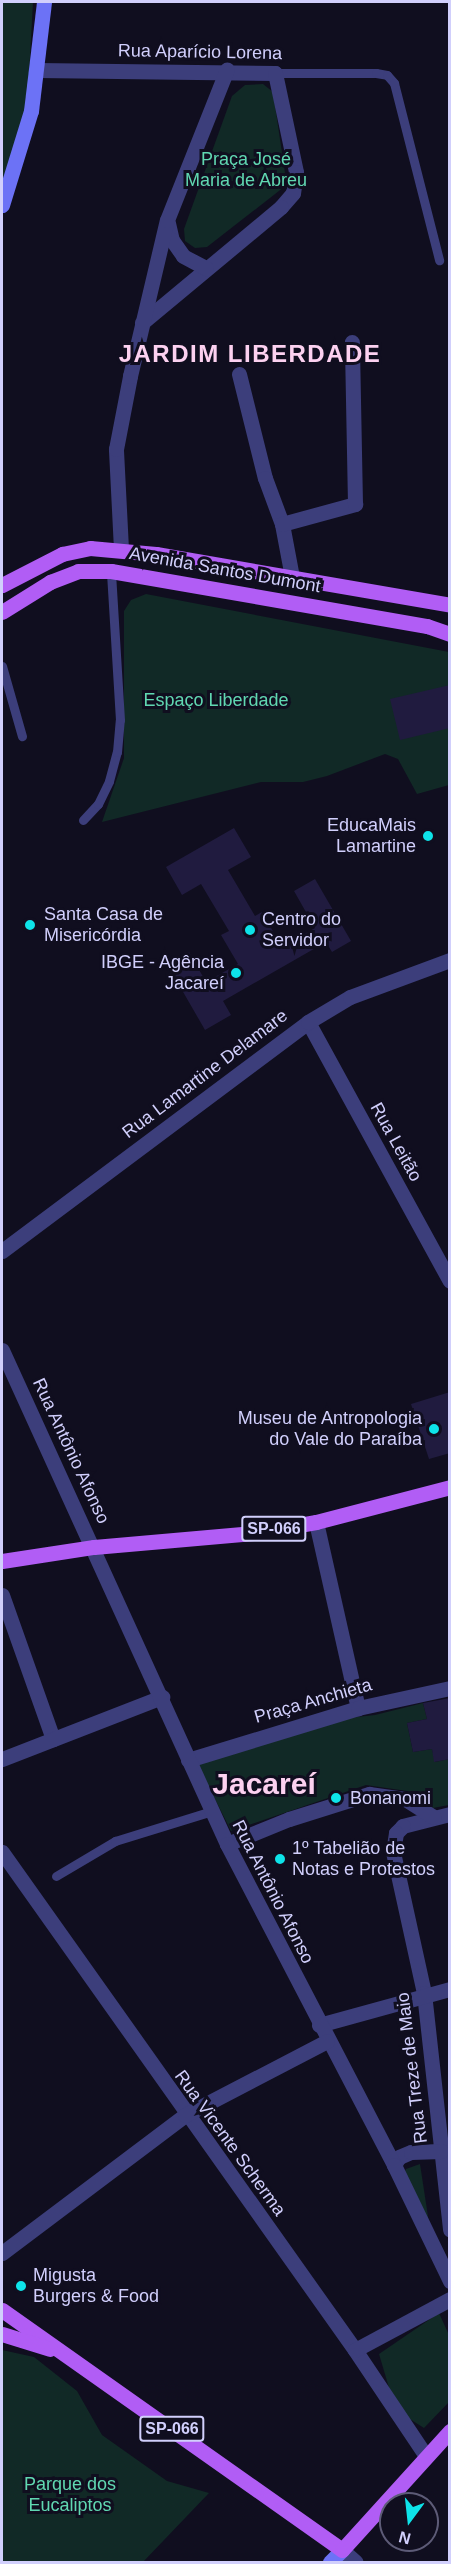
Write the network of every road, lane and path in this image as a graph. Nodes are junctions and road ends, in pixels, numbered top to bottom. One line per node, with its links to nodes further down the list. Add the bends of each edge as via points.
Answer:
1 (44, 2): 3 (main road)
2 (227, 69): 3 (street, Rua Aparício Lorena); 4 (street, Rua Aparício Lorena); 6 (street)
3 (37, 70): 5 (main road, via 32,111)
4 (275, 73): 7 (lane, Rua Aparício Lorena, via 387,75 394,83); 8 (street, via 296,172 293,193)
5 (2, 206)
6 (167, 220): 8 (street, via 172,240 183,256); 9 (street)
7 (439, 260)
8 (206, 268): 9 (street)
9 (142, 323): 13 (street, via 116,449)
10 (352, 342): 12 (street, via 355,504)
11 (239, 374): 12 (street, via 265,478)
12 (282, 525): 15 (street)
13 (121, 549): 15 (main road, Avenida Santos Dumont); 16 (main road, Avenida Santos Dumont, via 90,548 62,554)
14 (111, 571): 18 (main road, Avenida Santos Dumont, via 78,572 59,578); 19 (main road, Avenida Santos Dumont, via 427,626); 22 (lane, via 120,720 117,752 98,804)
15 (292, 578): 17 (main road, Avenida Santos Dumont)
16 (2, 585)
17 (450, 605)
18 (2, 612)
19 (450, 634)
20 (2, 666): 21 (lane)
21 (22, 736)
22 (83, 820)
23 (450, 960): 24 (street, Rua Lamartine Delamare, via 350,997)
24 (308, 1022): 25 (street, Rua Lamartine Delamare); 26 (street, Rua Leitão)
25 (2, 1251)
26 (450, 1281)
27 (2, 1350): 30 (street, Rua Antônio Afonso)
28 (450, 1487): 29 (main road, SP-066)
29 (316, 1522): 30 (main road, SP-066, via 253,1533); 35 (street)
30 (94, 1547): 31 (main road, SP-066); 34 (street, Rua Antônio Afonso)
31 (2, 1561)
32 (2, 1595): 36 (street)
33 (450, 1688): 35 (street, Praça Anchieta)
34 (162, 1697): 36 (street); 38 (street, Rua Antônio Afonso)
35 (358, 1708): 38 (street, Praça Anchieta)
36 (53, 1738): 37 (street)
37 (2, 1759)
38 (188, 1760): 39 (street, Rua Antônio Afonso)
39 (212, 1811): 42 (street, Rua Antônio Afonso); 44 (lane, via 115,1841)
40 (450, 1814): 41 (street)
41 (434, 1817): 42 (street, via 405,1799 369,1794); 46 (street, Rua Treze de Maio, via 412,1822 396,1833 393,1852)
42 (227, 1844): 47 (street, Rua Antônio Afonso)
43 (2, 1852): 49 (street, Rua Vicente Scherma)
44 (56, 1876)
45 (450, 1989): 46 (street)
46 (424, 1993): 47 (street); 50 (street, Rua Treze de Maio)
47 (319, 2025): 48 (street, Rua Antônio Afonso)
48 (327, 2041): 49 (street); 51 (street, Rua Antônio Afonso)
49 (185, 2115): 53 (street); 58 (street, Rua Vicente Scherma)
50 (441, 2151): 51 (street, via 411,2152 399,2157); 52 (street, Rua Treze de Maio)
51 (394, 2166): 54 (street, Rua Antônio Afonso)
52 (450, 2230)
53 (2, 2253)
54 (450, 2281)
55 (450, 2299): 58 (street)
56 (2, 2310): 59 (main road, SP-066)
57 (2, 2334): 59 (main road)
58 (355, 2350): 61 (street, Rua Vicente Scherma)
59 (67, 2354): 62 (main road, SP-066)
60 (450, 2431): 61 (main road)
61 (426, 2456): 62 (main road)
62 (342, 2550): 63 (main road); 64 (street)
63 (330, 2562)
64 (356, 2562)

